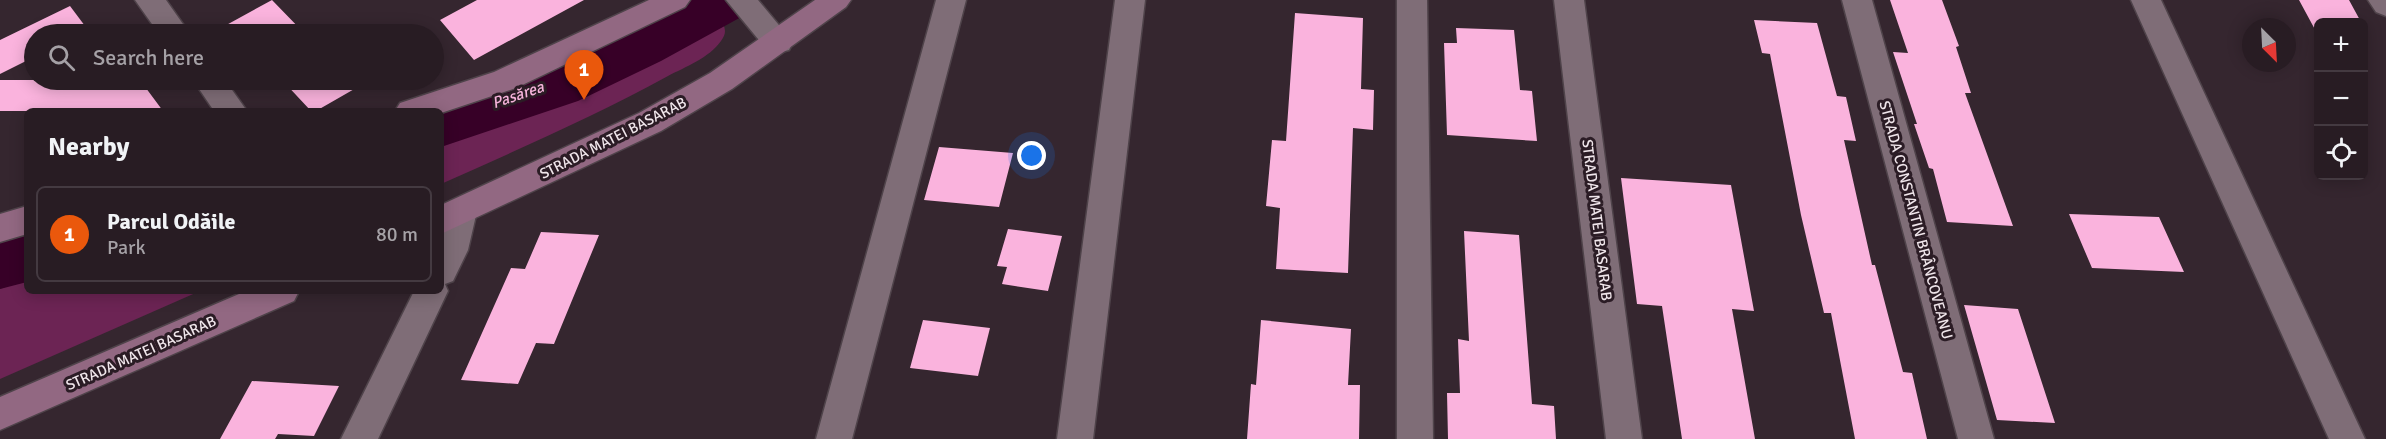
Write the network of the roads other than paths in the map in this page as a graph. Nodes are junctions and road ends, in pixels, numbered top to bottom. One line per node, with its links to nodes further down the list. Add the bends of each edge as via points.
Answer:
1 (150, 0): 13 (street)
2 (673, 0): 17 (street, via 505,80)
3 (741, 0): 14 (street)
4 (836, 0): 14 (street, STRADA MATEI BASARAB)
5 (951, 0): 26 (street)
6 (1130, 0): 27 (street)
7 (1412, 0): 28 (street)
8 (1569, 0): 29 (street, STRADA MATEI BASARAB)
9 (1857, 0): 30 (street, STRADA CONSTANTIN BRÂNCOVEANU)
10 (2146, 0): 31 (street)
11 (2383, 0): 12 (street)
12 (2386, 5)
13 (168, 24)
14 (772, 34): 18 (street, STRADA MATEI BASARAB, via 721,81 650,122)
15 (215, 90): 16 (street)
16 (229, 108)
17 (420, 108)
18 (451, 215): 21 (street, via 451,250)
19 (24, 221): 20 (street)
20 (0, 228)
21 (444, 265)
22 (275, 294): 24 (street, STRADA MATEI BASARAB)
23 (430, 294): 25 (street)
24 (0, 414)
25 (359, 439)
26 (834, 439)
27 (1075, 439)
28 (1415, 439)
29 (1624, 439)
30 (1976, 439)
31 (2347, 439)

